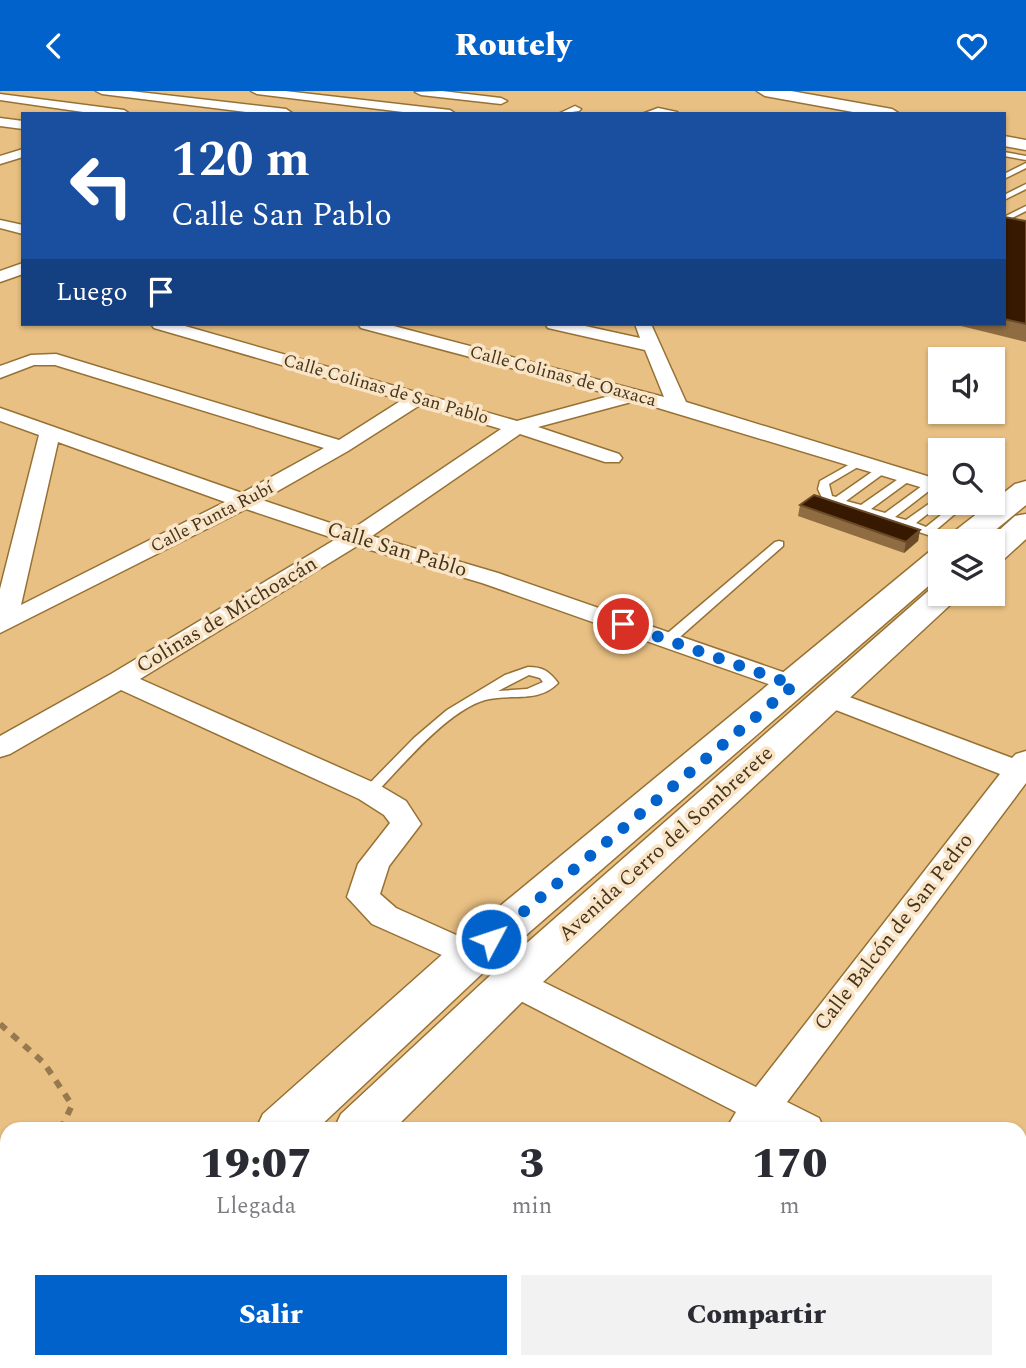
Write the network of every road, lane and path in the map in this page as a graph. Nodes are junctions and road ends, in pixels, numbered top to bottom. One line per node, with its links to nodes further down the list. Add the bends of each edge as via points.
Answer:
1 (102, 91): 8 (street)
2 (193, 91): 8 (street)
3 (257, 91): 9 (street)
4 (414, 91): 9 (street); 10 (street, via 507,99)
5 (765, 91): 17 (main road)
6 (748, 93): 16 (main road)
7 (0, 97): 11 (street)
8 (171, 99): 12 (street); 13 (street)
9 (382, 106): 14 (street); 15 (street)
10 (475, 110)
11 (109, 112)
12 (135, 112)
13 (275, 112)
14 (365, 112)
15 (433, 112)
16 (848, 112)
17 (881, 112)
18 (0, 122): 19 (street)
19 (21, 125)
20 (21, 154): 21 (street)
21 (0, 162): 23 (street)
22 (1026, 166): 24 (lane)
23 (21, 167)
24 (1016, 171): 25 (lane); 26 (lane)
25 (1026, 173)
26 (1006, 176)
27 (1026, 186): 29 (lane)
28 (1006, 189): 29 (lane)
29 (1016, 191): 30 (lane); 31 (lane)
30 (1026, 193)
31 (1006, 197)
32 (1026, 208): 33 (lane)
33 (1006, 219)
34 (0, 224): 35 (street)
35 (21, 229)
36 (21, 258): 37 (street)
37 (0, 265)
38 (21, 269): 39 (street)
39 (0, 277): 40 (street)
40 (21, 283)
41 (167, 326): 48 (street, Calle Colinas de San Pablo)
42 (375, 326): 47 (street, Calle Colinas de Oaxaca)
43 (562, 326): 45 (street)
44 (644, 326): 45 (street)
45 (651, 347): 49 (street)
46 (0, 372): 54 (street, via 43,358)
47 (634, 395): 49 (street, Calle Colinas de Oaxaca); 51 (street)
48 (417, 399): 51 (street, Calle Colinas de San Pablo); 54 (street, Calle Punta Rubí)
49 (678, 406): 56 (street, Calle Colinas de Oaxaca)
50 (0, 414): 53 (street, Calle San Pablo)
51 (517, 427): 55 (street, Calle Colinas de San Pablo); 70 (street, Colinas de Michoacán)
52 (0, 428): 53 (street)
53 (39, 428): 61 (street, Calle San Pablo); 75 (street)
54 (341, 447): 61 (street, Calle Punta Rubí)
55 (612, 458)
56 (859, 462): 57 (street, Calle Colinas de Oaxaca); 62 (lane, via 824,483 827,498)
57 (883, 470): 58 (street, Calle Colinas de Oaxaca); 62 (lane)
58 (908, 477): 59 (street, Calle Colinas de Oaxaca); 65 (lane)
59 (928, 486)
60 (928, 495): 66 (lane)
61 (244, 501): 70 (street, Calle San Pablo); 75 (street, Calle Punta Rubí)
62 (838, 501): 65 (lane)
63 (928, 501): 67 (lane)
64 (1010, 506): 68 (main road); 69 (main road)
65 (863, 509): 66 (lane)
66 (887, 517): 67 (lane)
67 (908, 524): 71 (lane)
68 (977, 529)
69 (1001, 529)
70 (354, 538): 76 (street, Calle San Pablo, via 490,578); 77 (street, Colinas de Michoacán)
71 (928, 540)
72 (779, 544): 76 (lane)
73 (928, 552): 78 (main road, Avenida Cerro del Sombrerete)
74 (928, 606): 78 (main road, Avenida Cerro del Sombrerete)
75 (2, 624)
76 (668, 640): 78 (street, Calle San Pablo)
77 (120, 680): 80 (street, Colinas de Michoacán); 82 (street)
78 (811, 691): 81 (street, Calle San Pablo); 83 (main road, Avenida Cerro del Sombrerete); 84 (main road, Avenida Cerro del Sombrerete)
79 (482, 696): 82 (lane, via 424,736)
80 (0, 748)
81 (1023, 768): 86 (street, Calle Balcón de San Pedro)
82 (369, 792): 83 (street, via 395,808 406,824 374,864 363,897 384,916)
83 (471, 956): 88 (main road, Avenida Cerro del Sombrerete)
84 (513, 982): 86 (street); 89 (main road, Avenida Cerro del Sombrerete)
85 (0, 1024): 87 (path, via 44,1063 72,1105)
86 (753, 1117): 90 (street)
87 (64, 1122)
88 (290, 1122)
89 (367, 1122)
90 (775, 1122)

